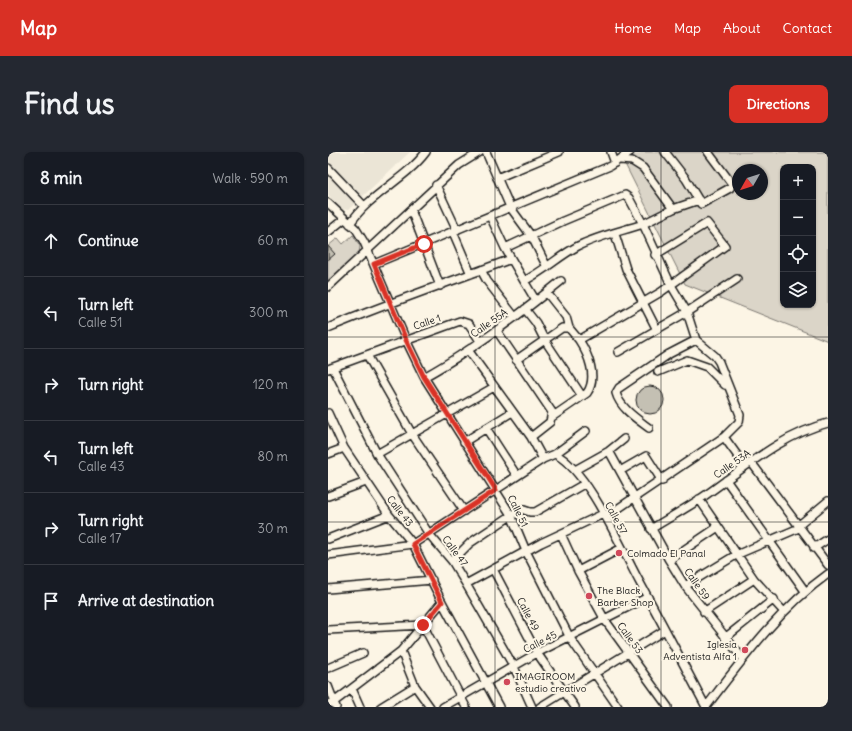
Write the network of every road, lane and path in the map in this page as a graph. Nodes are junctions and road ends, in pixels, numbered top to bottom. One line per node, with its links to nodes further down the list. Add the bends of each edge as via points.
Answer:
1 (426, 152): 15 (street, via 420,160)
2 (480, 152): 12 (street)
3 (486, 152): 11 (street)
4 (559, 152): 11 (street)
5 (611, 152): 9 (street)
6 (630, 152): 9 (street)
7 (665, 152): 13 (street, via 686,178)
8 (708, 152): 13 (street, via 732,184 730,188 702,204)
9 (618, 162): 16 (street); 17 (street, via 632,161 643,168)
10 (328, 168): 15 (street)
11 (497, 178): 16 (street)
12 (436, 186): 18 (street); 22 (street)
13 (699, 200): 17 (street)
14 (328, 203): 20 (street, Calle 51)
15 (364, 206): 20 (street)
16 (510, 207): 19 (street); 25 (street)
17 (673, 209): 21 (street)
18 (411, 210): 26 (street); 28 (street)
19 (490, 216): 22 (street); 27 (street)
20 (347, 221): 23 (street); 28 (street, Calle 51, via 361,236)
21 (643, 224): 24 (street); 25 (street, via 626,195); 29 (street)
22 (455, 231): 26 (street); 34 (street)
23 (328, 232)
24 (615, 234): 32 (street, via 580,245 558,257); 43 (street, via 626,270)
25 (532, 237): 27 (street); 32 (street)
26 (424, 244): 31 (street); 39 (street)
27 (505, 248): 30 (street)
28 (368, 250): 31 (street, Calle 51); 40 (street)
29 (656, 255): 38 (street); 38 (street, via 707,223 724,243 723,248)
30 (511, 259): 33 (street); 36 (street)
31 (374, 264): 44 (street, Calle 51)
32 (547, 267): 36 (street)
33 (481, 270): 34 (street); 47 (street)
34 (470, 274): 39 (street)
35 (738, 279): 46 (street)
36 (524, 281): 42 (street)
37 (561, 281): 41 (street, Calle 55A)
38 (671, 285): 43 (street); 46 (street)
39 (440, 286): 44 (street)
40 (328, 287)
41 (547, 293): 42 (street, Calle 55A); 49 (street, via 566,317)
42 (536, 301): 45 (street, Calle 55A)
43 (643, 301): 50 (street); 54 (street)
44 (391, 302): 48 (street); 53 (street, Calle 51)
45 (525, 309): 47 (street, Calle 55A); 52 (street)
46 (687, 312): 50 (street); 55 (street)
47 (515, 317): 51 (street, Calle 55A)
48 (328, 328)
49 (569, 328): 52 (street, via 562,328); 54 (street)
50 (656, 328): 58 (street)
51 (497, 331): 56 (street, Calle 55A); 60 (street)
52 (544, 339): 60 (street); 66 (street)
53 (406, 340): 56 (street, Calle 1, via 463,321 469,324); 59 (street, Calle 1); 63 (street, Calle 51)
54 (579, 340): 66 (street, via 587,354 591,374 590,389)
55 (696, 340): 65 (street, via 715,356); 73 (street, via 663,358 619,388 616,393 617,398 633,417)
56 (480, 341): 57 (street, Calle 55A)
57 (468, 350): 63 (street, Calle 55A); 64 (street)
58 (618, 352)
59 (367, 355): 61 (street, Calle 1); 75 (street)
60 (516, 360): 70 (street, via 552,412)
61 (330, 369): 83 (street, Calle 47)
62 (658, 372): 65 (street, via 687,360 707,368)
63 (424, 377): 69 (street, Calle 51)
64 (494, 387): 67 (street); 69 (street)
65 (728, 388): 77 (street, via 740,415 739,422)
66 (582, 396): 70 (street)
67 (512, 412): 72 (street); 76 (street)
68 (328, 413): 80 (street, Calle 43)
69 (447, 415): 75 (street); 79 (street, Calle 51)
70 (552, 417): 76 (street)
71 (828, 423): 86 (street, Calle 53A, via 815,426 784,441)
72 (486, 428): 79 (street); 89 (street)
73 (649, 428)
74 (586, 431): 84 (street)
75 (412, 434): 83 (street); 99 (street)
76 (531, 438): 85 (street)
77 (724, 438): 86 (street); 90 (street)
78 (624, 439): 81 (street)
79 (464, 442): 94 (street, Calle 51)
80 (344, 448): 82 (street); 92 (street, Calle 43)
81 (609, 451): 87 (street); 88 (street, Calle 59)
82 (328, 454)
83 (378, 454): 106 (street, Calle 47)
84 (555, 454): 85 (street); 87 (street, Calle 57)
85 (543, 459): 89 (street)
86 (748, 464): 91 (street, Calle 53A); 104 (street)
87 (575, 470): 93 (street, Calle 57)
88 (620, 471): 90 (street, via 646,456); 96 (street, Calle 59)
89 (518, 476): 94 (street)
90 (662, 480): 96 (street)
91 (726, 480): 97 (street, Calle 53A); 110 (street)
92 (366, 482): 95 (street); 101 (street, Calle 43)
93 (584, 484): 100 (street, Calle 57); 102 (street, via 535,512 521,509)
94 (496, 490): 99 (street); 102 (street, Calle 51)
95 (328, 496)
96 (635, 498): 100 (street, via 610,514); 105 (street, Calle 59)
97 (700, 499): 103 (street); 105 (street, Calle 53A)
98 (828, 501): 104 (street)
99 (464, 511): 106 (street)
100 (603, 514): 107 (street); 112 (street, Calle 57)
101 (389, 515): 109 (street); 111 (street, Calle 43)
102 (511, 515): 114 (street, Calle 51); 118 (street, via 470,543)
103 (718, 527): 116 (street); 117 (street)
104 (799, 527): 110 (street); 113 (street)
105 (651, 528): 117 (street, Calle 59)
106 (429, 534): 111 (street); 118 (street, Calle 47)
107 (561, 534): 114 (street); 121 (street, Calle 53)
108 (828, 539): 113 (street)
109 (328, 540)
110 (768, 541): 116 (street); 128 (street)
111 (413, 544): 115 (street); 124 (street, Calle 43)
112 (622, 548): 121 (street); 129 (street, Calle 57)
113 (814, 548): 119 (street)
114 (526, 551): 120 (street); 138 (street, Calle 51)
115 (328, 555)
116 (736, 555): 123 (street); 126 (street)
117 (669, 560): 126 (street, Calle 59)
118 (452, 561): 125 (street, Calle 47)
119 (828, 565)
120 (493, 569): 125 (street); 143 (street, Calle 49)
121 (578, 571): 134 (street, Calle 53)
122 (828, 574): 128 (street)
123 (754, 579): 130 (street); 132 (street)
124 (432, 580): 127 (street); 131 (street, Calle 43)
125 (466, 584): 145 (street, Calle 47)
126 (685, 586): 132 (street, Calle 59)
127 (328, 589)
128 (805, 591): 133 (street)
129 (648, 597): 134 (street, Calle 45); 137 (street, Calle 57)
130 (774, 599): 133 (street); 139 (street)
131 (442, 602): 135 (street); 148 (street, Calle 43)
132 (704, 612): 139 (street, Calle 59)
133 (784, 612): 144 (street)
134 (605, 620): 138 (street, Calle 45); 141 (street, Calle 53)
135 (423, 625): 136 (street); 140 (street); 153 (street)
136 (328, 630)
137 (665, 630): 141 (street); 166 (street, Calle 57)
138 (570, 638): 143 (street, Calle 45); 147 (street, Calle 51)
139 (725, 638): 144 (street, Calle 59)
140 (401, 651): 150 (street); 151 (street)
141 (628, 652): 147 (street); 165 (street, Calle 53)
142 (363, 653): 146 (street)
143 (538, 653): 145 (street, Calle 45); 152 (street, Calle 49)
144 (743, 659): 166 (street)
145 (514, 667): 148 (street, Calle 45); 161 (street, Calle 47)
146 (328, 668)
147 (595, 674): 152 (street); 164 (street, Calle 51)
148 (487, 682): 153 (street, Calle 45); 160 (street, Calle 43)
149 (328, 686): 154 (street)
150 (415, 686): 155 (street); 157 (street)
151 (352, 689): 154 (street); 156 (street)
152 (563, 691): 162 (street); 163 (street, Calle 49)
153 (462, 696): 158 (street, Calle 45); 159 (street)
154 (333, 704)
155 (386, 706)
156 (360, 707)
157 (430, 707)
158 (443, 707)
159 (466, 707)
160 (499, 707)
161 (532, 707)
162 (540, 707)
163 (575, 707)
164 (618, 707)
165 (668, 707)
166 (706, 707)

